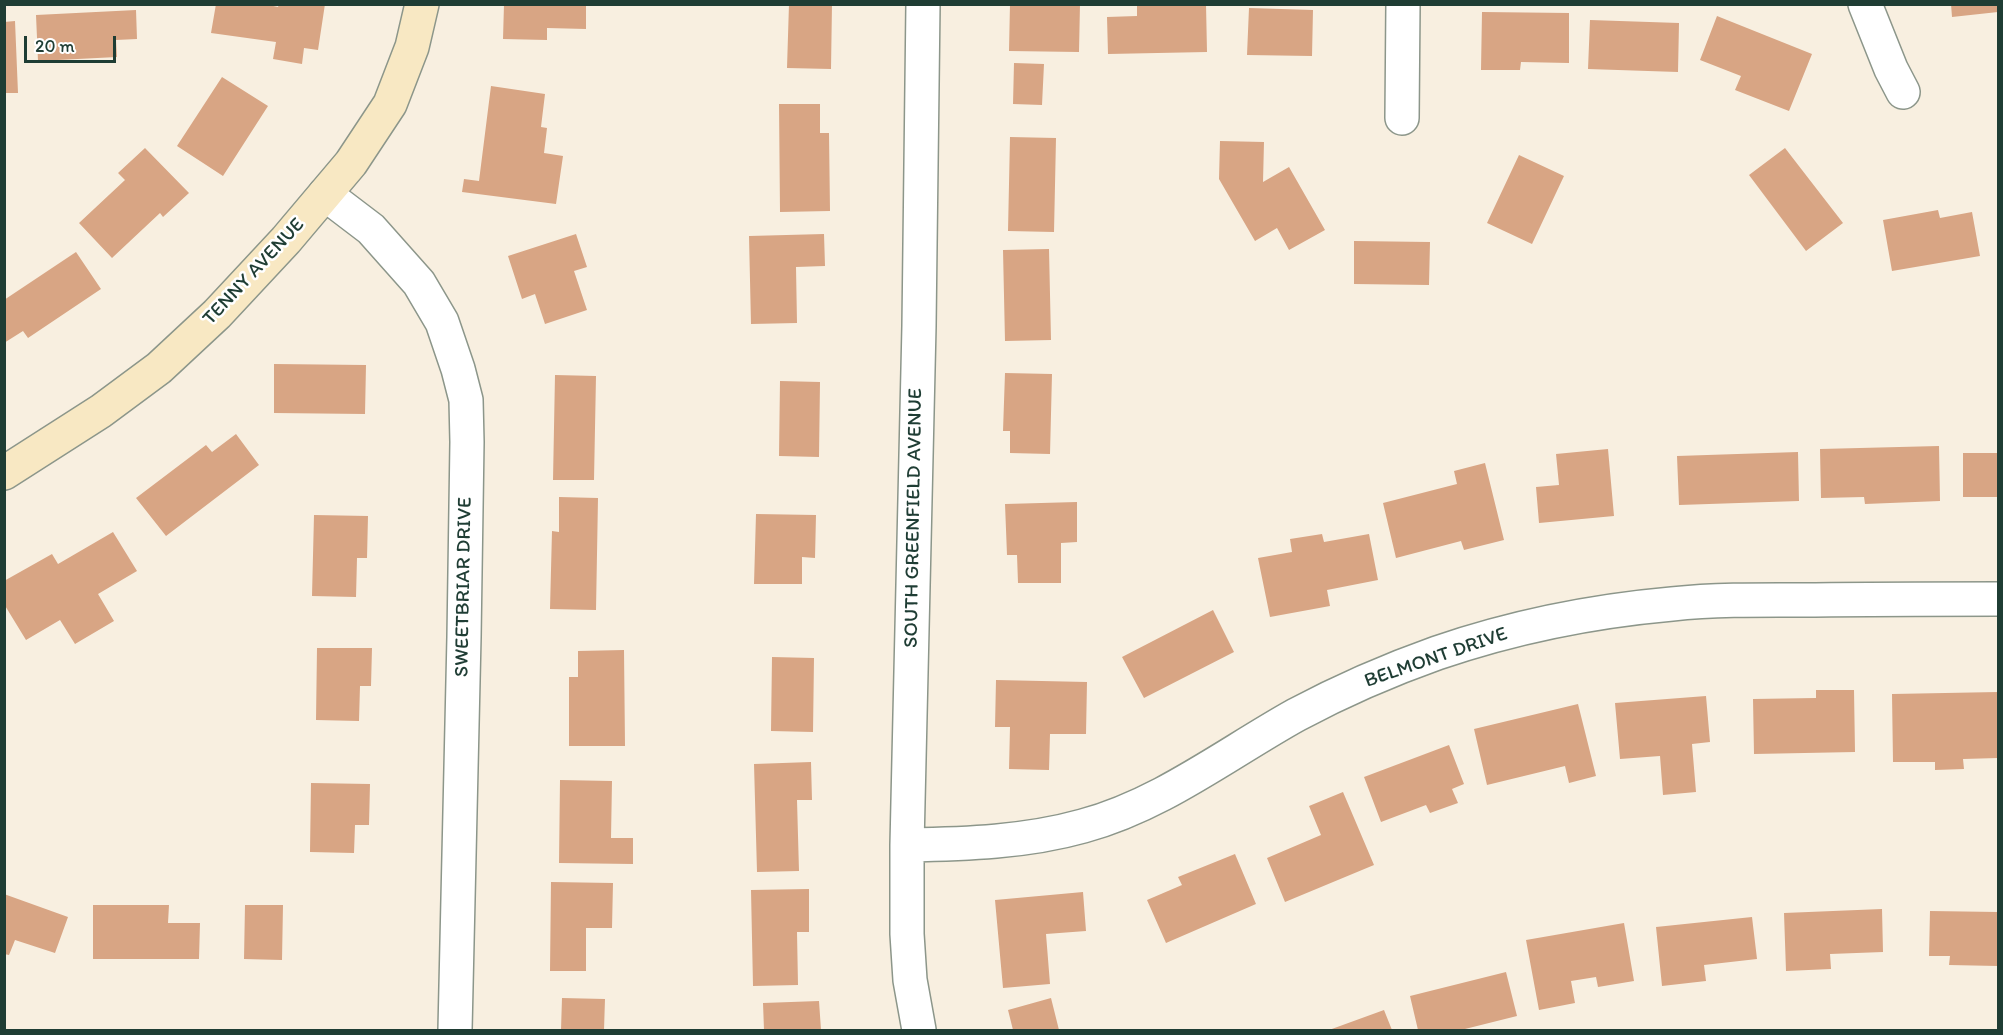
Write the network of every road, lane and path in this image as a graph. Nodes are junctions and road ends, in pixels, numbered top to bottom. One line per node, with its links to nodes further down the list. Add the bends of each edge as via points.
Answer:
1 (422, 4): 7 (street, TENNY AVENUE, via 412,46 390,104)
2 (923, 4): 10 (street, SOUTH GREENFIELD AVENUE)
3 (1403, 4): 6 (street)
4 (1865, 4): 5 (street)
5 (1903, 92)
6 (1402, 118)
7 (325, 194): 8 (street, TENNY AVENUE, via 217,314 159,368 101,411); 11 (street, SWEETBRIAR DRIVE, via 370,229 419,283 442,322 466,400)
8 (4, 473)
9 (1998, 599): 10 (street, BELMONT DRIVE, via 1734,600 1672,604 1587,615 1509,631 1437,653 1362,683 1297,715 1147,802 1085,826 1032,837)
10 (907, 845): 12 (street, SOUTH GREENFIELD AVENUE, via 907,934)
11 (455, 1030)
12 (919, 1030)

